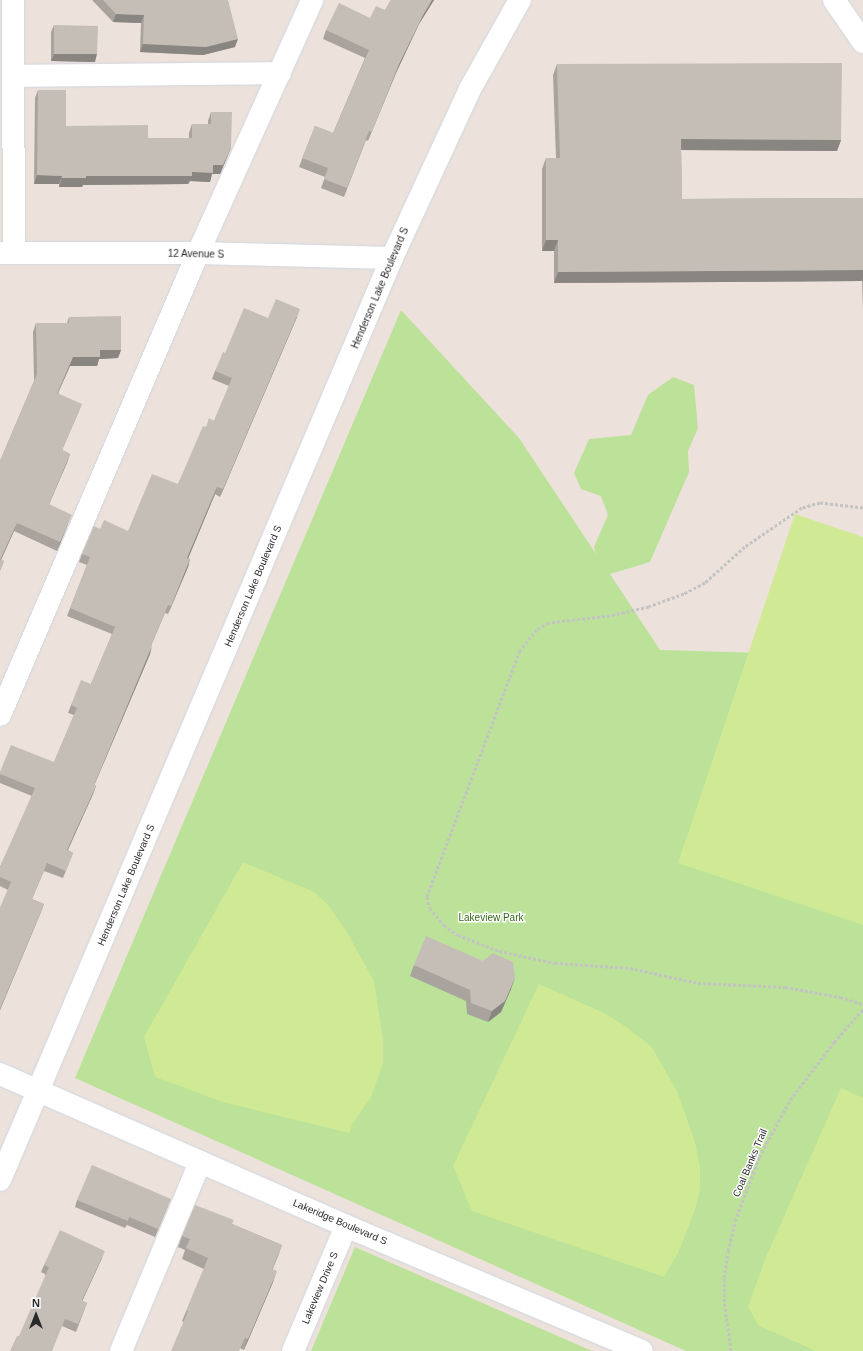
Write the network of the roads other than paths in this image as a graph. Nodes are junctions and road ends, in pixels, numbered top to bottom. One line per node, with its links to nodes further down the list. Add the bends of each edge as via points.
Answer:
1 (13, 0): 7 (street)
2 (312, 0): 6 (street)
3 (520, 0): 10 (street, Henderson Lake Boulevard S, via 470,88)
4 (834, 0): 5 (street)
5 (863, 42)
6 (280, 73): 7 (street); 9 (street)
7 (14, 76): 8 (street)
8 (7, 253): 9 (street, 12 Avenue S)
9 (198, 253): 10 (street, 12 Avenue S); 11 (street)
10 (392, 258): 13 (street, Henderson Lake Boulevard S)
11 (0, 715)
12 (0, 1074): 13 (street, Lakeridge Boulevard S)
13 (39, 1091): 14 (street, Lakeridge Boulevard S); 15 (street, Henderson Lake Boulevard S)
14 (200, 1162): 16 (street, Lakeridge Boulevard S); 17 (street)
15 (0, 1180)
16 (346, 1226): 18 (street, Lakeview Drive S); 19 (street, Lakeridge Boulevard S)
17 (121, 1351)
18 (293, 1351)
19 (642, 1351)

